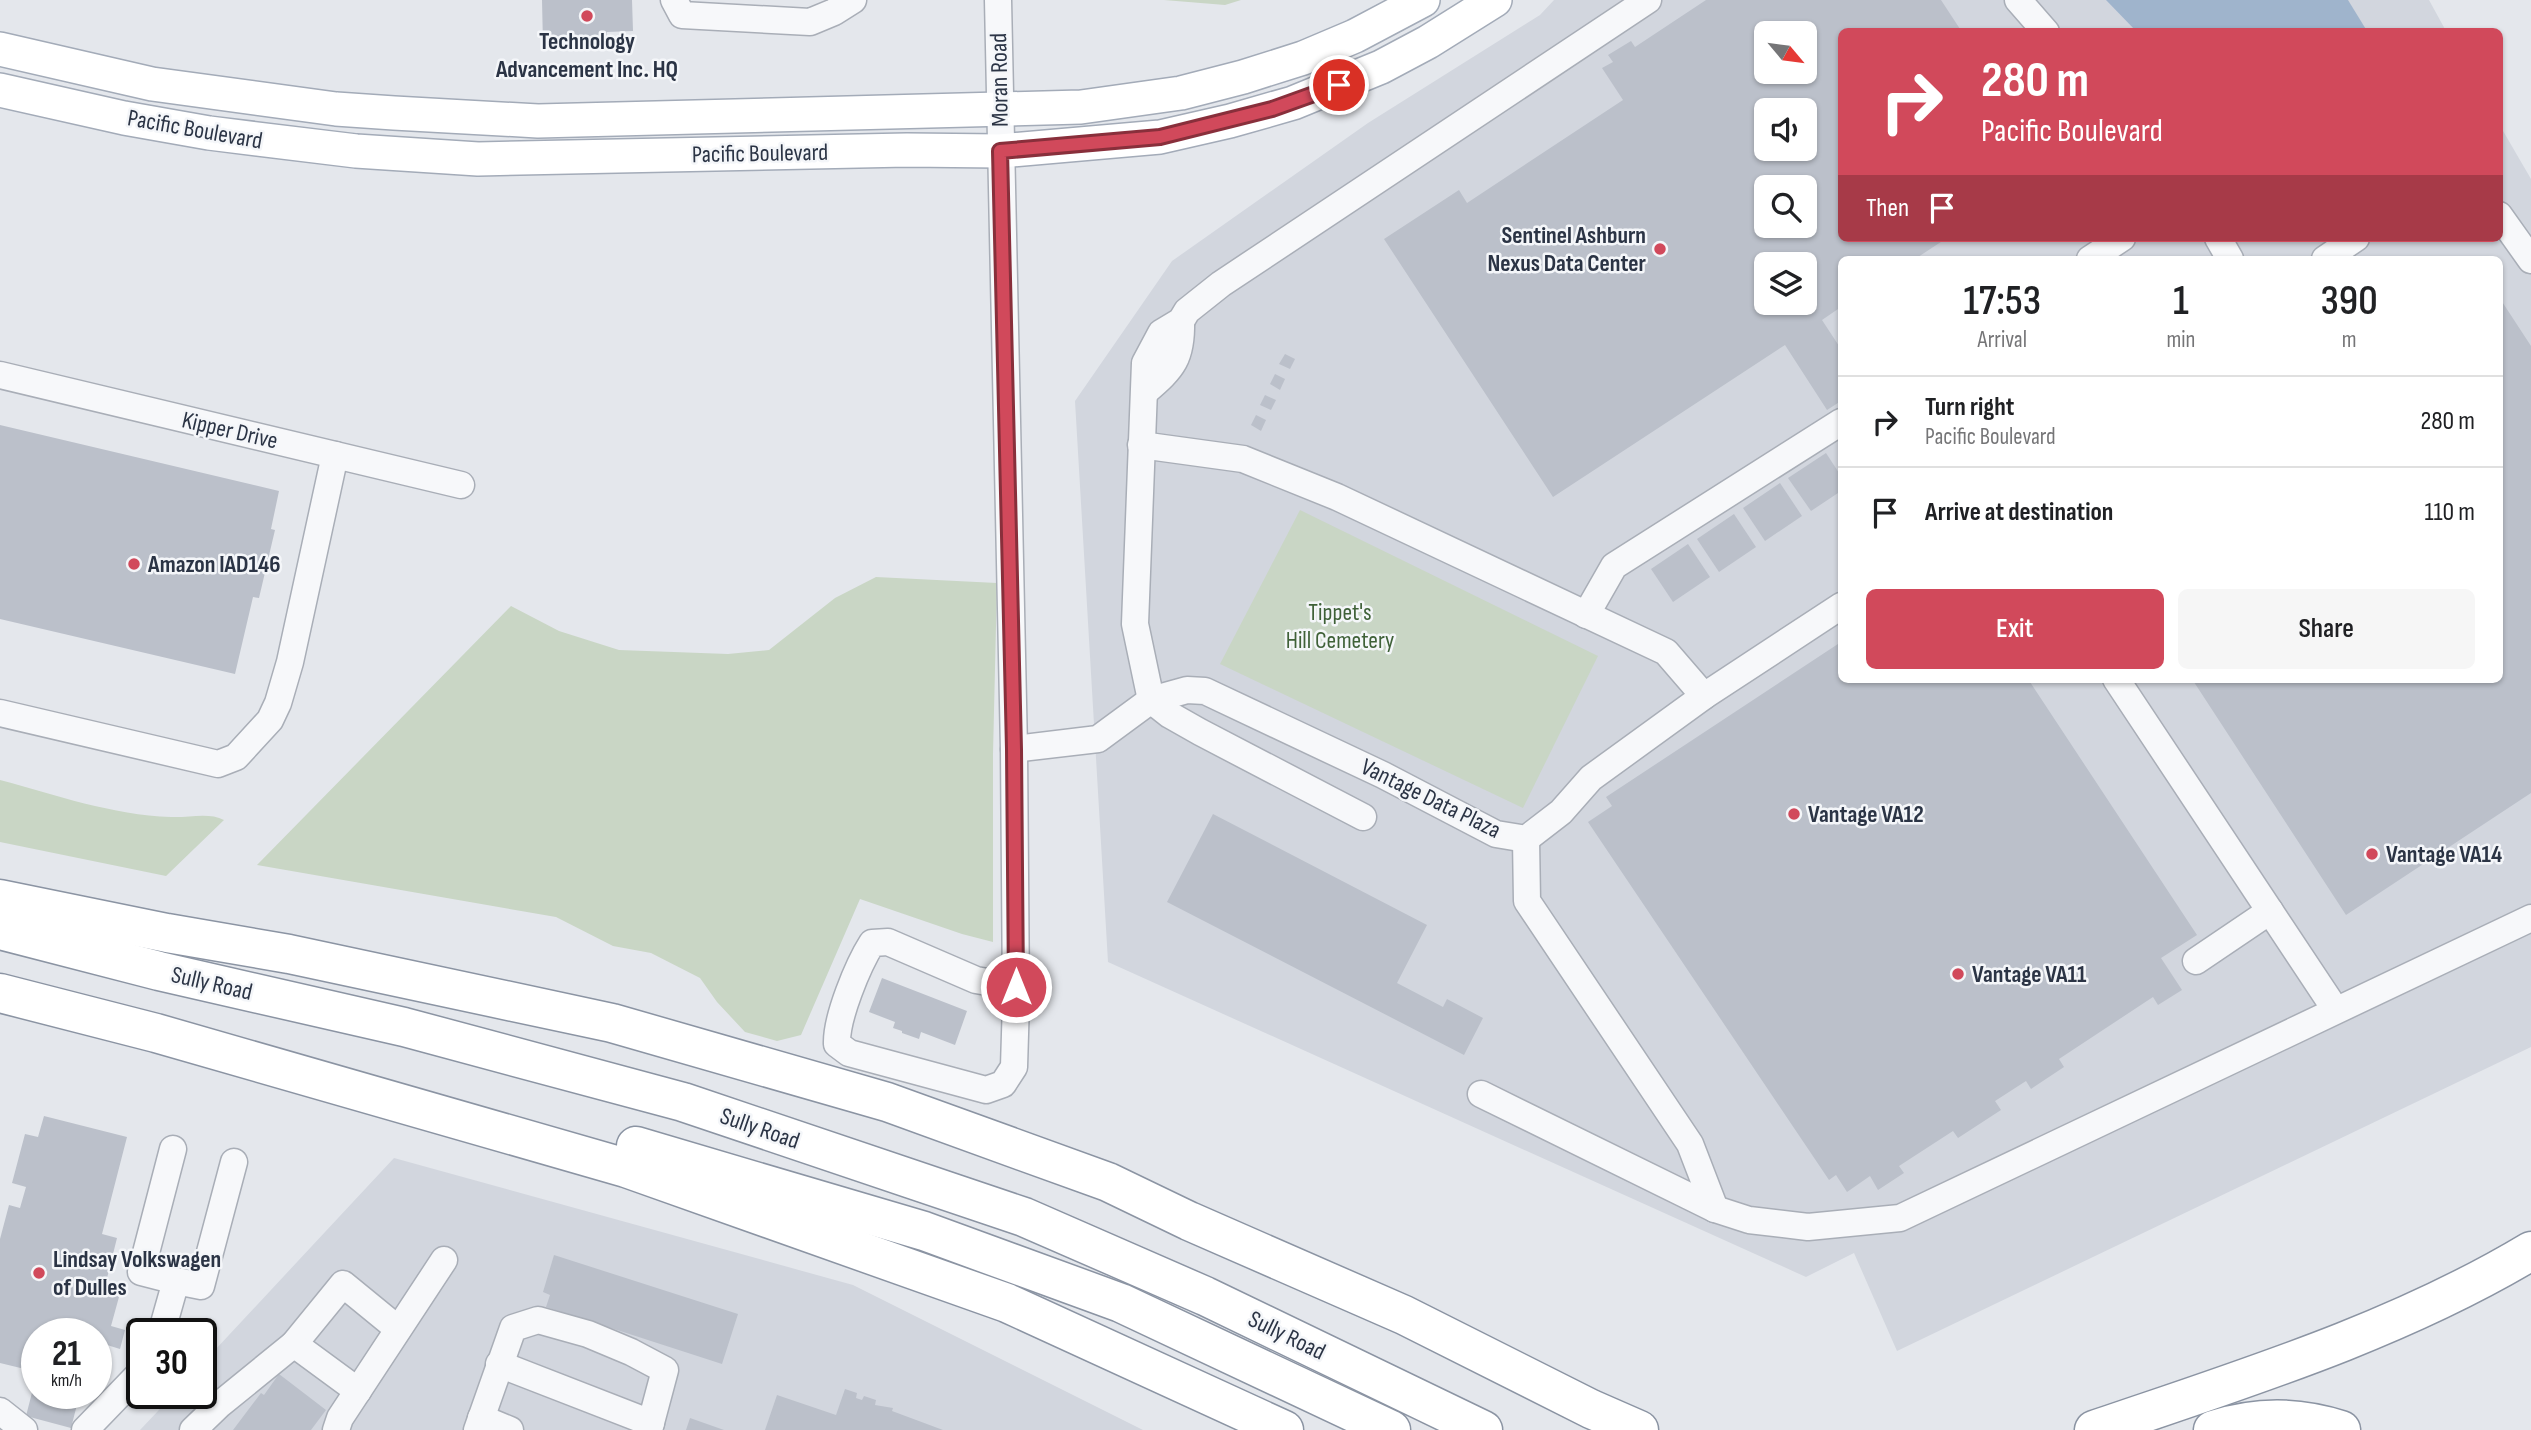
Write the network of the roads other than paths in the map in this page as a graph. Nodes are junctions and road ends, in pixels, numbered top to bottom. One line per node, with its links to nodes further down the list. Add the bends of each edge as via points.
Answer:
1 (674, 0): 8 (street, via 682,15)
2 (853, 0): 9 (street, via 810,22)
3 (998, 0): 13 (street, Moran Road)
4 (1423, 0): 13 (main road, Pacific Boulevard, via 1303,58 1181,93 1081,107)
5 (1495, 0): 14 (main road, Pacific Boulevard, via 1381,67 1293,103 1160,137)
6 (1648, 0): 23 (street, via 1221,284 1161,333 1145,363)
7 (2018, 0): 10 (street)
8 (730, 9): 9 (street)
9 (779, 10)
10 (2042, 28)
11 (0, 49): 13 (main road, Pacific Boulevard, via 152,84 382,113 538,121)
12 (0, 90): 14 (main road, Pacific Boulevard, via 209,133 356,151 478,159)
13 (1000, 109): 14 (street, Moran Road)
14 (1000, 151): 32 (street, Moran Road)
15 (2503, 221): 20 (street)
16 (2116, 242): 18 (street)
17 (2350, 242): 19 (street)
18 (2095, 256)
19 (2329, 256)
20 (2531, 260)
21 (0, 375): 24 (street, Kipper Drive)
22 (1838, 424): 27 (street, via 1614,566)
23 (1141, 445): 27 (street, via 1243,459 1337,497); 30 (street, via 1135,624)
24 (335, 455): 25 (street, Kipper Drive); 31 (street, via 278,703 270,720 236,757 218,764)
25 (461, 485)
26 (1838, 608): 29 (street, Vantage Data Plaza)
27 (1586, 614): 29 (street, via 1665,652)
28 (2119, 683): 36 (street)
29 (1704, 696): 34 (street, Vantage Data Plaza, via 1591,778 1561,812)
30 (1151, 700): 32 (street, Vantage Data Plaza, via 1098,739); 33 (street, via 1200,732); 34 (street, Vantage Data Plaza, via 1187,690 1205,691 1496,834)
31 (0, 713)
32 (1014, 749): 41 (street, Moran Road)
33 (1363, 817)
34 (1526, 839): 47 (street, via 1527,901 1690,1144)
35 (0, 899): 51 (highway, via 599,1020 749,1060 887,1101 1108,1182)
36 (2270, 911): 39 (street); 42 (street)
37 (2531, 918): 42 (street)
38 (0, 930): 68 (highway, Sully Road, via 404,1027 696,1107 1024,1217 1205,1296)
39 (2196, 961)
40 (0, 993): 44 (highway)
41 (1016, 994): 41 (street, Moran Road, via 888,942 872,943 836,1030 837,1044 849,1053 986,1090 1003,1084 1014,1067)
42 (2334, 1009): 47 (street, via 1900,1218 1808,1227 1749,1220)
43 (1480, 1094): 47 (street)
44 (519, 1136): 66 (highway, via 626,1168 1007,1303); 67 (highway, via 607,1137 923,1231 1121,1303)
45 (173, 1149): 50 (street, via 141,1272)
46 (234, 1162): 50 (street, via 201,1286)
47 (1715, 1209)
48 (2531, 1251): 71 (highway, via 2425,1308 2311,1354)
49 (444, 1259): 53 (street)
50 (176, 1280): 52 (street)
51 (1404, 1315): 69 (highway); 70 (highway)
52 (165, 1318)
53 (398, 1329): 54 (street, via 343,1284); 57 (street)
54 (294, 1344): 57 (street); 63 (street)
55 (499, 1364): 59 (street); 60 (street); 60 (street, via 513,1328 538,1320 588,1334 665,1370)
56 (126, 1388): 62 (street)
57 (358, 1391): 64 (street)
58 (0, 1411): 61 (street)
59 (479, 1424): 65 (street)
60 (650, 1426)
61 (24, 1430)
62 (85, 1430)
63 (193, 1430)
64 (336, 1430)
65 (510, 1430)
66 (1284, 1430)
67 (1391, 1430)
68 (1483, 1430)
69 (1603, 1430)
70 (1639, 1430)
71 (2094, 1430)
72 (2213, 1430): 73 (highway, via 2270,1418)
73 (2341, 1430)

